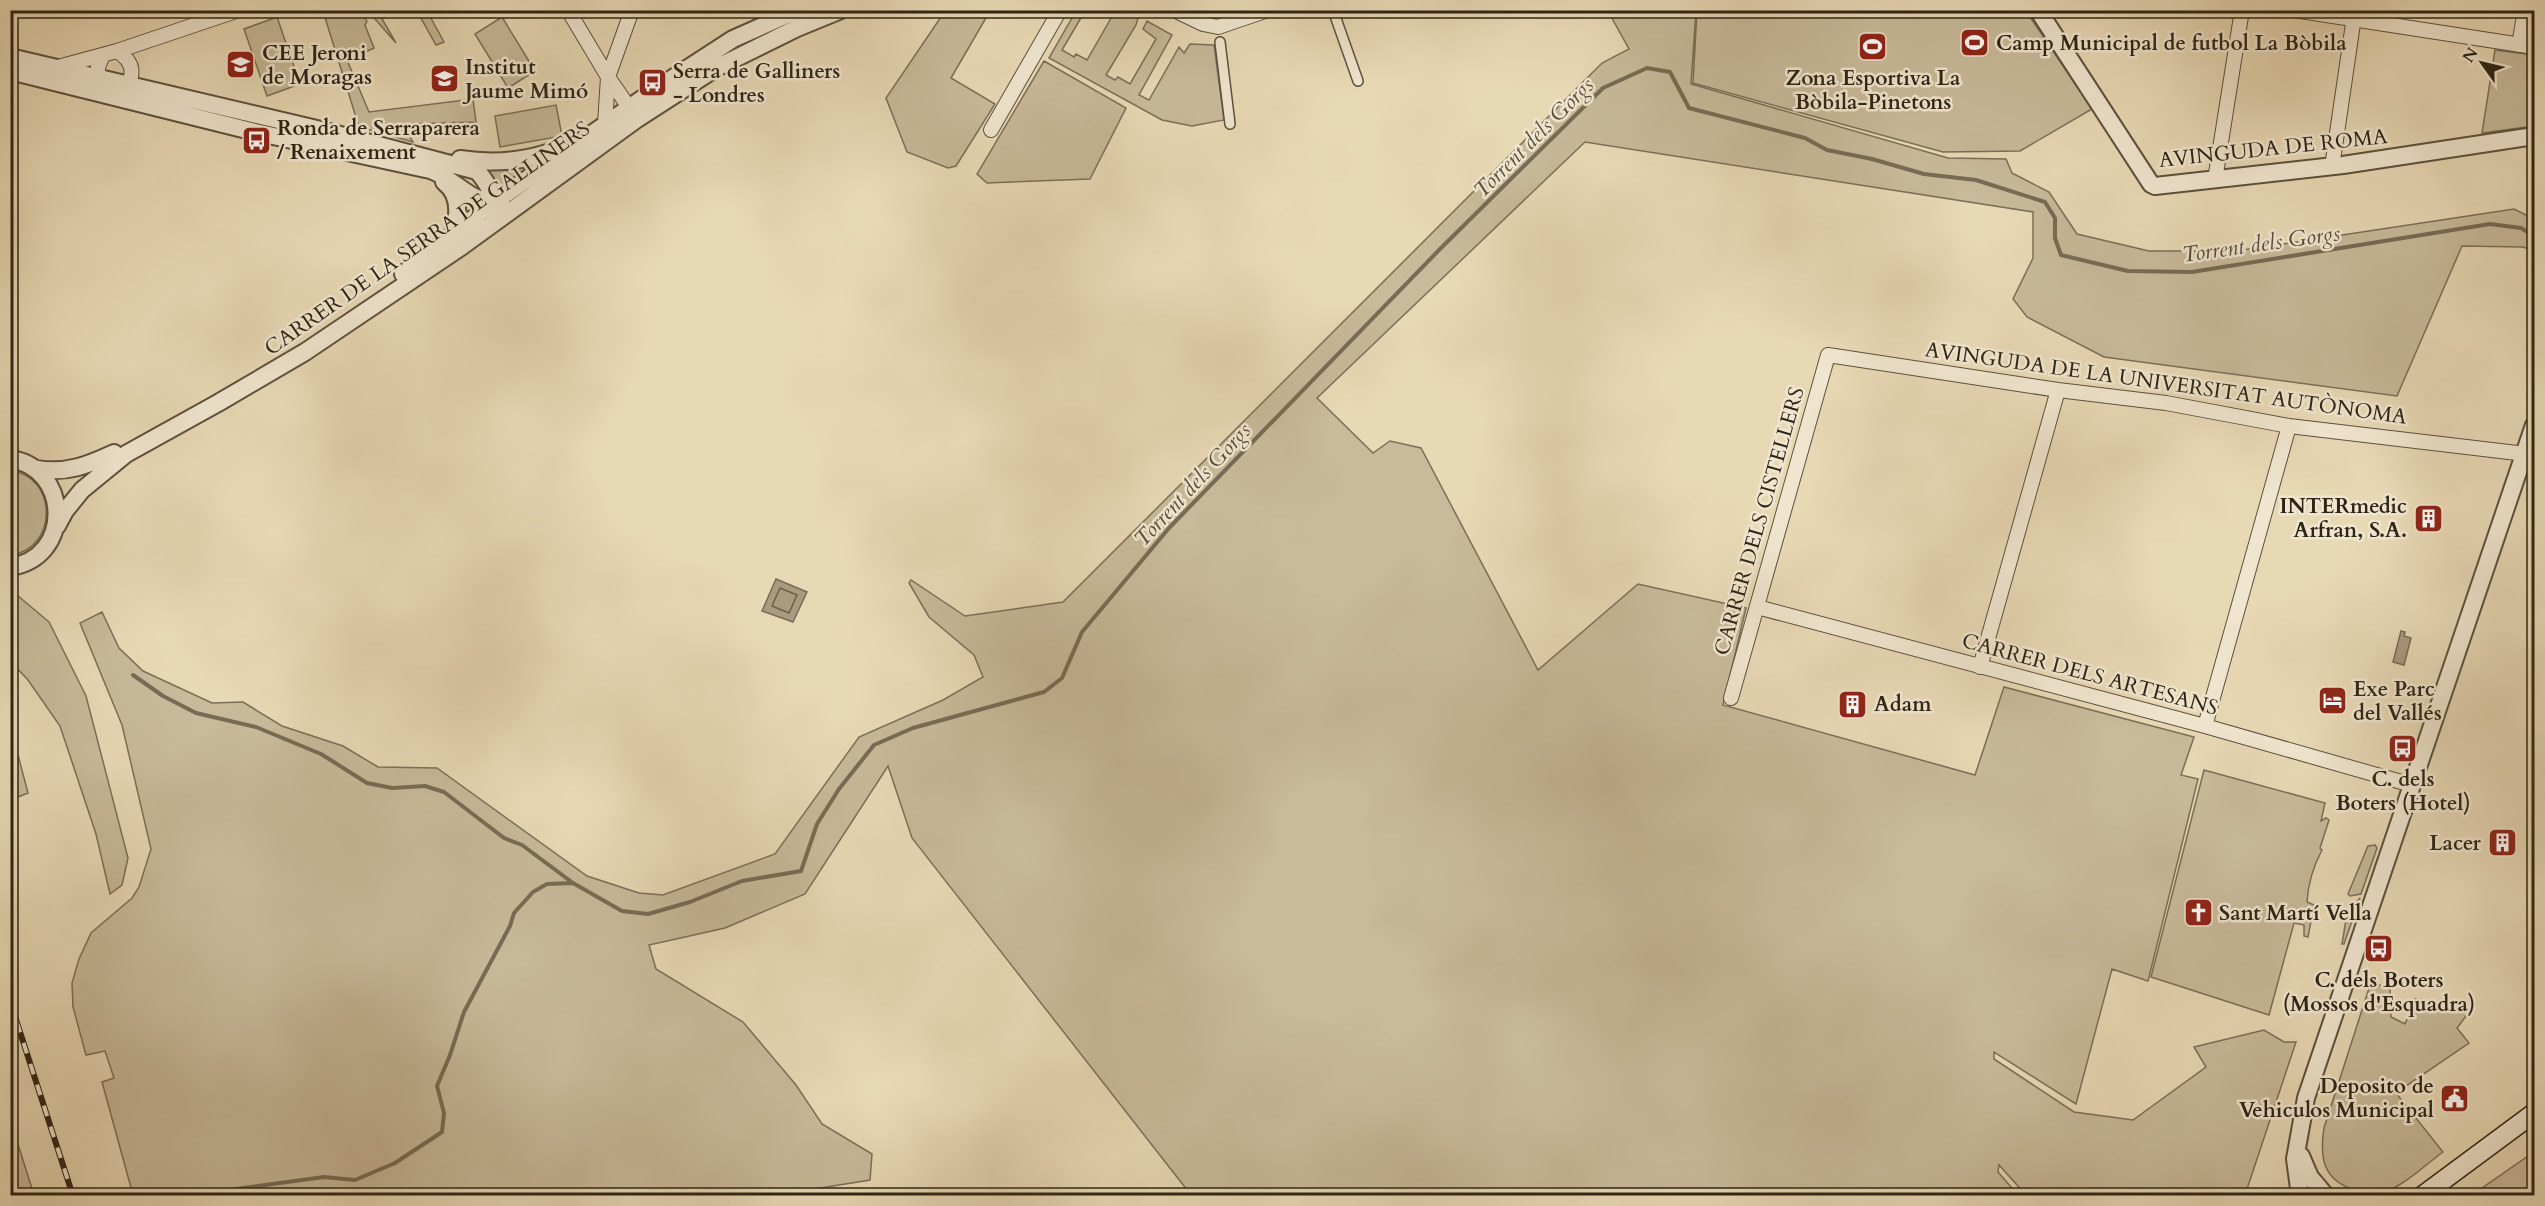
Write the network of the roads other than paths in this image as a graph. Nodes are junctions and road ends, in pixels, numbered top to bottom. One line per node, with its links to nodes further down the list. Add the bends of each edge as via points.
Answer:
1 (239, 10): 18 (street)
2 (568, 10): 23 (street)
3 (632, 10): 23 (street)
4 (798, 10): 28 (street, CARRER DE LA SERRA DE GALLINERS, via 733,39)
5 (841, 10): 28 (street, CARRER DE LA SERRA DE GALLINERS, via 797,28)
6 (1059, 10): 32 (street)
7 (1174, 10): 8 (street, via 1218,27)
8 (1268, 10)
9 (1333, 10): 25 (street)
10 (2038, 10): 37 (street, AVINGUDA DE ROMA, via 2151,184)
11 (2242, 10): 37 (street)
12 (2294, 10): 14 (street)
13 (2524, 10): 16 (street)
14 (2355, 15): 16 (street); 35 (street)
15 (1220, 42): 30 (street)
16 (2519, 45): 17 (street)
17 (2535, 47)
18 (117, 51): 19 (street); 26 (street, via 133,67)
19 (104, 55): 22 (street); 24 (street)
20 (10, 57): 22 (street)
21 (10, 71): 22 (street)
22 (53, 74): 24 (street); 27 (street)
23 (608, 77): 28 (street); 29 (street)
24 (98, 81): 26 (street)
25 (1358, 81)
26 (128, 88): 27 (street); 31 (street)
27 (176, 111): 38 (street, via 430,170 446,176 472,196); 39 (street, via 191,120 436,177 454,191 458,209)
28 (633, 113): 29 (street, CARRER DE LA SERRA DE GALLINERS); 36 (street, CARRER DE LA SERRA DE GALLINERS)
29 (605, 124): 34 (street, CARRER DE LA SERRA DE GALLINERS)
30 (1230, 124)
31 (321, 130): 34 (street, via 331,129 463,160 511,162 546,154); 38 (street, via 477,171 487,182)
32 (991, 130)
33 (2535, 136): 35 (street, AVINGUDA DE ROMA)
34 (583, 139): 38 (street, CARRER DE LA SERRA DE GALLINERS)
35 (2332, 167): 37 (street, AVINGUDA DE ROMA)
36 (568, 170): 38 (street, via 557,171 508,200); 40 (street, CARRER DE LA SERRA DE GALLINERS)
37 (2215, 180)
38 (493, 203): 39 (street, CARRER DE LA SERRA DE GALLINERS); 40 (street)
39 (452, 236): 47 (street, CARRER DE LA SERRA DE GALLINERS, via 351,313 212,401 92,463 62,471)
40 (469, 241): 48 (street, CARRER DE LA SERRA DE GALLINERS, via 270,374 118,459 82,490)
41 (1828, 355): 42 (street, AVINGUDA DE LA UNIVERSITAT AUTÒNOMA); 50 (street, CARRER DELS CISTELLERS)
42 (2058, 390): 44 (street, AVINGUDA DE LA UNIVERSITAT AUTÒNOMA, via 2166,402); 51 (street)
43 (2535, 425): 45 (street)
44 (2289, 426): 45 (street, AVINGUDA DE LA UNIVERSITAT AUTÒNOMA); 53 (street)
45 (2530, 455): 54 (street)
46 (10, 459): 47 (street, CARRER DE LA SERRA DE GALLINERS)
47 (37, 469): 48 (street, via 52,494)
48 (57, 526): 49 (street, CARRER DE LA SERRA DE GALLINERS, via 40,554)
49 (10, 567)
50 (1757, 606): 51 (street, CARRER DELS ARTESANS); 52 (street, CARRER DELS CISTELLERS)
51 (1980, 667): 53 (street, CARRER DELS ARTESANS)
52 (1731, 698)
53 (2205, 726): 54 (street, CARRER DELS ARTESANS)
54 (2412, 785): 56 (street, via 2306,1098)
55 (2535, 1113): 59 (main road)
56 (2298, 1149): 57 (street, via 2295,1159); 58 (street, via 2310,1177)
57 (2300, 1196)
58 (2326, 1196)
59 (2422, 1196)

